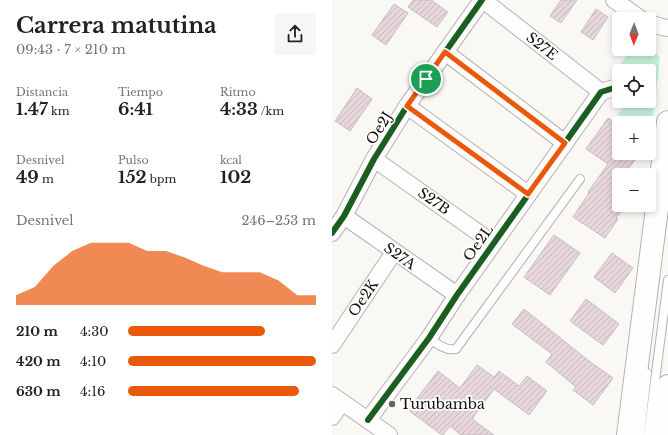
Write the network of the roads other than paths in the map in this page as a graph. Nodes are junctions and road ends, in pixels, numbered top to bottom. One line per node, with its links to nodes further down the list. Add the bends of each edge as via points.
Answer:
1 (482, 0): 6 (street, Oe2J); 7 (street, S27E)
2 (614, 0): 3 (street)
3 (631, 12)
4 (656, 25): 5 (street)
5 (668, 28)
6 (445, 52): 8 (street, Oe2J); 10 (street)
7 (608, 90): 10 (street, Oe2L)
8 (407, 106): 11 (street, Oe2J); 13 (street)
9 (668, 122): 28 (main road)
10 (565, 143): 13 (street, Oe2L)
11 (374, 159): 14 (street, Oe2J); 16 (street, S27B)
12 (580, 179): 20 (lane, via 456,349 447,349)
13 (528, 194): 16 (street, Oe2L)
14 (344, 216): 15 (street, Oe2J); 17 (street, S27A)
15 (332, 233)
16 (493, 243): 19 (street, Oe2L)
17 (394, 252): 19 (street, S27A); 21 (street, Oe2K)
18 (668, 280): 30 (lane)
19 (456, 295): 20 (street, Oe2L)
20 (429, 338): 26 (street, Oe2L)
21 (332, 345)
22 (648, 364): 29 (lane)
23 (668, 386): 31 (main road)
24 (337, 398): 25 (street); 26 (street)
25 (332, 417)
26 (368, 420): 27 (street)
27 (389, 435)
28 (628, 435)
29 (640, 435)
30 (648, 435)
31 (661, 435)

